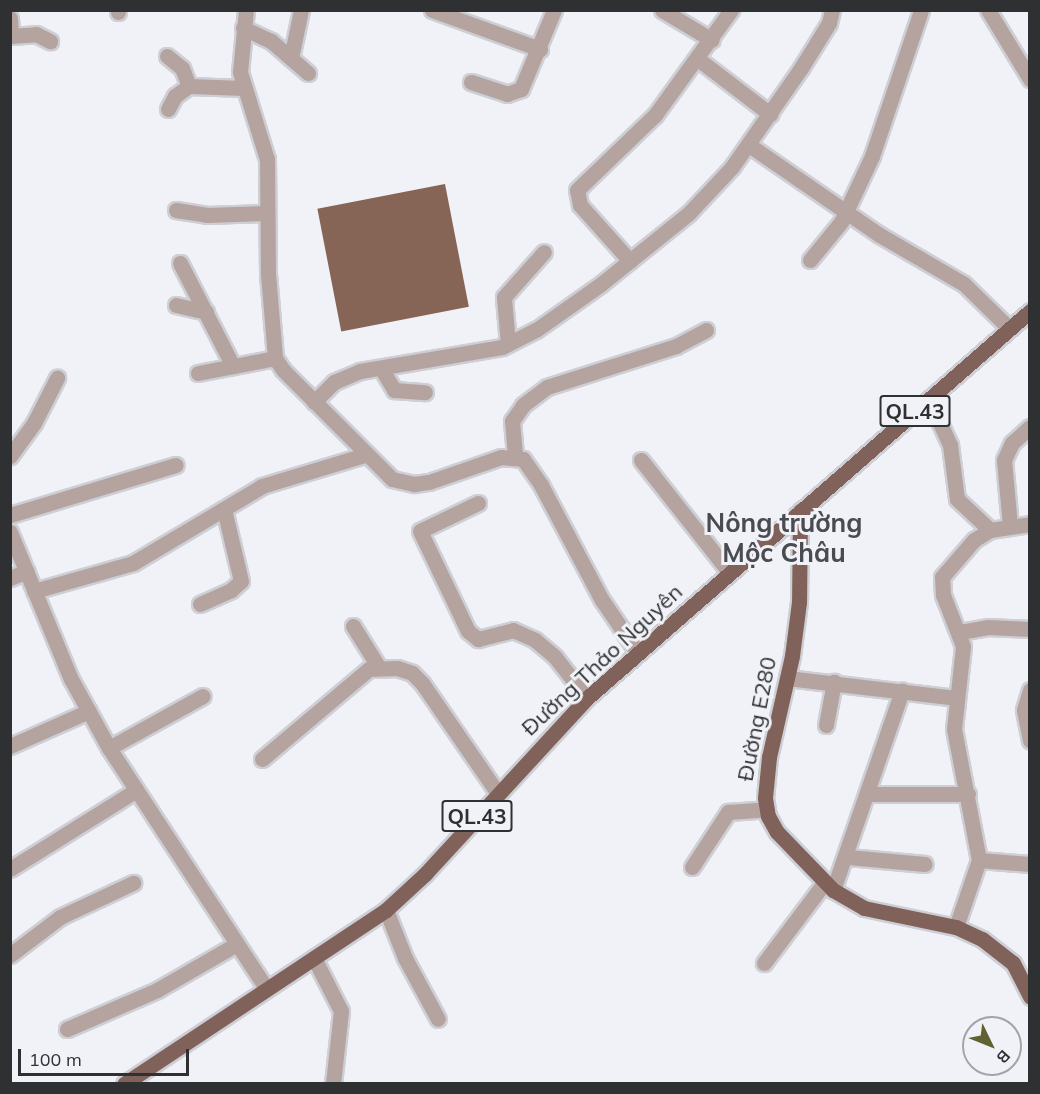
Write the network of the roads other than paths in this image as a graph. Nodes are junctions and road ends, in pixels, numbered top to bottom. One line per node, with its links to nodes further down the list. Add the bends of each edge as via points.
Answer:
1 (246, 10): 11 (street)
2 (301, 10): 17 (street)
3 (432, 10): 15 (street)
4 (554, 10): 15 (street)
5 (662, 10): 13 (street)
6 (731, 10): 13 (street)
7 (832, 10): 25 (street, via 829,23)
8 (921, 10): 28 (street, via 885,125)
9 (988, 10): 20 (street)
10 (10, 18): 12 (street)
11 (243, 28): 17 (street, via 271,41); 23 (street, via 240,64)
12 (11, 36): 14 (street, via 36,34)
13 (712, 40): 18 (street)
14 (50, 41)
15 (540, 49): 21 (street, via 526,83 517,92 500,92)
16 (167, 56): 22 (street, via 182,68)
17 (291, 58): 19 (street)
18 (698, 59): 25 (street); 32 (street, via 640,132 577,190 580,205)
19 (308, 74)
20 (1029, 77)
21 (471, 82)
22 (189, 86): 23 (street); 24 (street, via 175,96)
23 (244, 88): 29 (street, via 267,159)
24 (168, 109)
25 (770, 114): 26 (street)
26 (750, 145): 28 (street); 32 (street, via 689,213)
27 (176, 210): 29 (street, via 206,215)
28 (847, 212): 31 (street); 37 (street, via 964,284)
29 (265, 213): 40 (street)
30 (544, 252): 39 (street, via 504,297)
31 (810, 260)
32 (630, 261): 39 (street, via 565,310)
33 (180, 263): 36 (street)
34 (176, 305): 36 (street)
35 (1029, 311): 37 (main road, QL.43)
36 (206, 312): 41 (street)
37 (1009, 328): 46 (main road, QL.43)
38 (706, 330): 50 (street, via 669,348 579,373 547,387 523,405 512,421)
39 (508, 344): 42 (street)
40 (275, 358): 41 (street); 47 (street)
41 (233, 366): 43 (street)
42 (381, 368): 45 (street, via 394,390); 47 (street, via 345,375)
43 (198, 373)
44 (57, 378): 51 (street, via 34,423)
45 (425, 392)
46 (929, 399): 56 (main road, QL.43); 60 (street, via 950,445 957,499)
47 (314, 402): 49 (street)
48 (1029, 427): 59 (street, via 1012,443 1004,460)
49 (365, 455): 50 (street, via 392,479 414,484); 55 (street, via 280,478)
50 (515, 455): 70 (street, via 523,459 541,485 586,574)
51 (10, 456)
52 (641, 460): 63 (street)
53 (176, 465): 57 (street)
54 (478, 503): 77 (street, via 420,531 468,631 478,639 513,630 535,640 555,657)
55 (224, 509): 65 (street, via 133,562); 66 (street, via 241,581)
56 (800, 511): 63 (main road, Đường Thảo Nguyên / QL.43); 72 (main road, Đường E280, via 799,602)
57 (10, 515)
58 (1029, 524): 59 (street)
59 (1010, 526): 60 (street)
60 (990, 530): 69 (street, via 974,540 942,577 943,596)
61 (10, 532): 62 (street)
62 (27, 571): 64 (street); 65 (street)
63 (730, 573): 70 (main road, Đường Thảo Nguyên / QL.43)
64 (10, 578)
65 (34, 591): 79 (street, via 71,679)
66 (200, 604)
67 (353, 626): 71 (street)
68 (1029, 629): 69 (street, via 988,627)
69 (960, 632): 78 (street, via 962,659)
70 (638, 653): 77 (main road, Đường Thảo Nguyên / QL.43)
71 (378, 666): 84 (street, via 346,685); 86 (street, via 412,673 422,683)
72 (787, 678): 73 (street); 89 (main road, Đường E280, via 769,757)
73 (834, 682): 75 (street); 80 (street)
74 (1029, 690): 81 (street, via 1024,710)
75 (902, 692): 78 (street); 87 (street)
76 (203, 696): 83 (street)
77 (587, 698): 86 (main road, Đường Thảo Nguyên / QL.43)
78 (956, 698): 88 (street, via 954,729)
79 (89, 711): 82 (street); 83 (street)
80 (826, 725)
81 (1029, 740)
82 (10, 746)
83 (109, 748): 85 (street)
84 (262, 759)
85 (135, 791): 95 (street); 100 (street)
86 (497, 792): 98 (main road, Đường Thảo Nguyên / QL.43, via 425,874)
87 (869, 794): 88 (street); 90 (street)
88 (968, 794): 91 (street)
89 (766, 809): 94 (street, via 728,812); 97 (main road, Đường E280, via 777,832)
90 (848, 857): 92 (street); 97 (street)
91 (979, 860): 93 (street); 99 (street)
92 (925, 864)
93 (1029, 864)
94 (692, 867)
95 (10, 869)
96 (133, 883): 101 (street, via 60,917)
97 (829, 886): 99 (main road, Đường E280, via 870,909); 103 (street)
98 (386, 910): 102 (main road, Đường Thảo Nguyên / QL.43); 106 (street, via 405,958)
99 (957, 927): 105 (main road, Đường E280, via 1000,951 1022,977)
100 (235, 945): 104 (street); 107 (street, via 157,990)
101 (10, 955)
102 (314, 958): 104 (main road, Đường Thảo Nguyên / QL.43); 109 (street, via 341,1011)
103 (764, 963)
104 (266, 988): 108 (main road, Đường Thảo Nguyên / QL.43)
105 (1029, 997)
106 (438, 1019)
107 (67, 1029)
108 (124, 1083)
109 (333, 1083)

